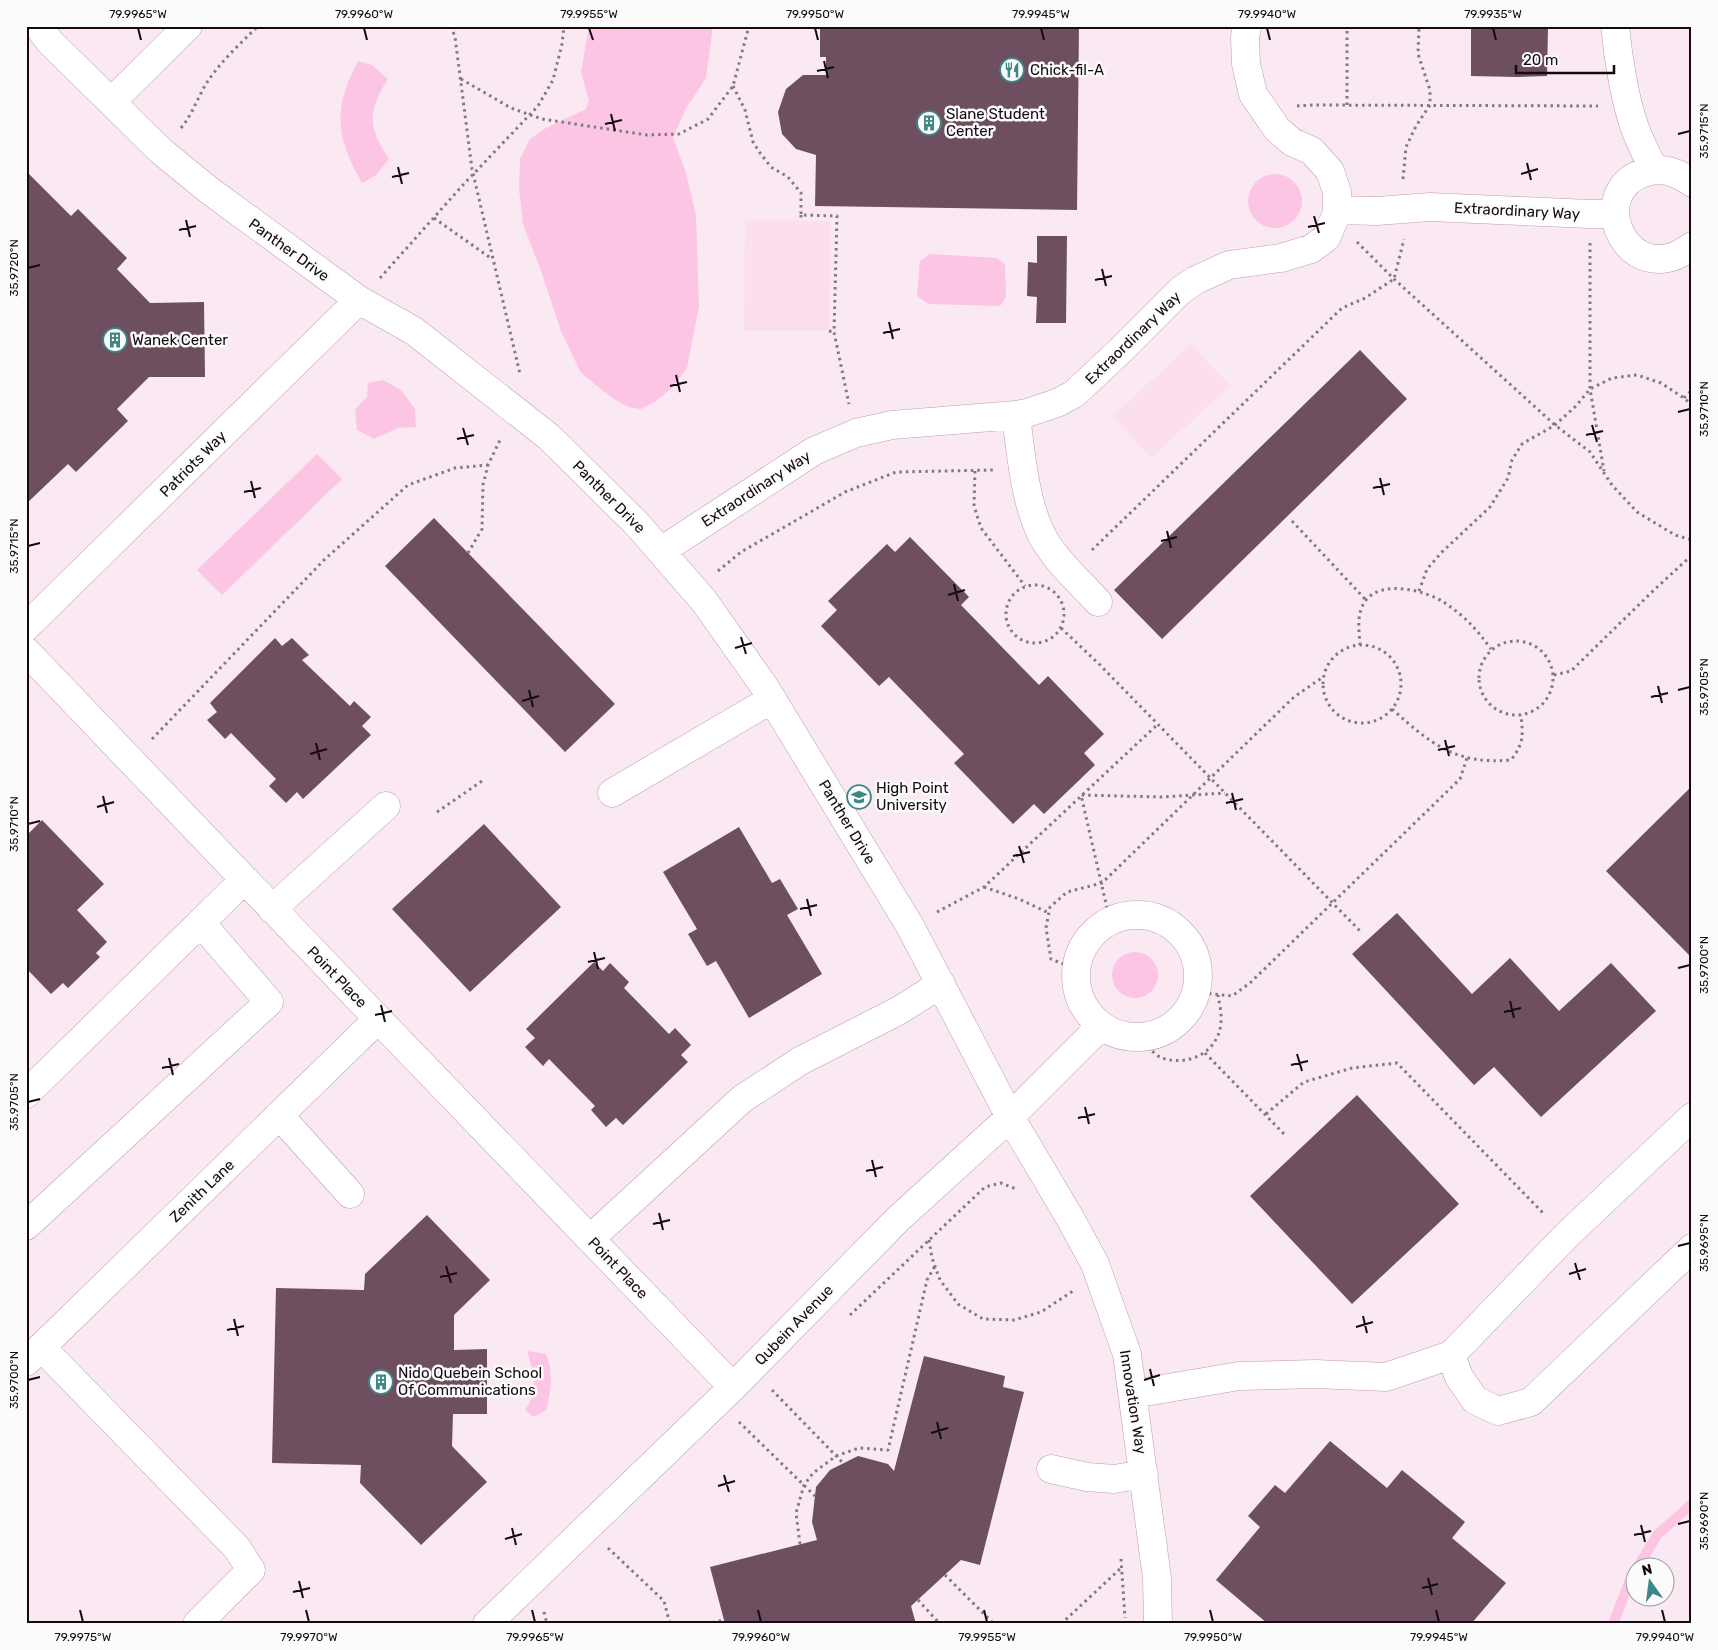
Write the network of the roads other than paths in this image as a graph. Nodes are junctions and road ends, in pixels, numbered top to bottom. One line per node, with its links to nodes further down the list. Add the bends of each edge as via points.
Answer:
1 (38, 26): 5 (street, Panther Drive)
2 (188, 26): 5 (street)
3 (1247, 26): 9 (street, via 1246,64 1253,94 1277,129 1292,142 1312,151 1330,171 1337,192)
4 (1615, 26): 6 (street, via 1635,130)
5 (111, 102): 11 (street, Panther Drive, via 161,151 263,232)
6 (1654, 170): 7 (street, via 1680,174); 8 (street, via 1641,174 1626,185)
7 (1692, 183)
8 (1602, 214): 9 (street, Extraordinary Way, via 1430,207); 10 (street, via 1617,229 1624,242 1649,258 1664,259)
9 (1336, 215): 12 (street, Extraordinary Way, via 1326,238 1311,249 1281,258 1229,265 1196,280 1181,290 1074,394 1027,414)
10 (1692, 246)
11 (359, 300): 13 (street, Panther Drive, via 414,331 549,437); 15 (street, Patriots Way)
12 (1016, 415): 13 (street, Extraordinary Way, via 892,425 856,433 814,451); 14 (street, via 1032,508 1062,581)
13 (661, 551): 17 (street, Panther Drive, via 704,601)
14 (1098, 602)
15 (26, 627)
16 (26, 651): 20 (street, Point Place)
17 (772, 699): 18 (street); 23 (street, Panther Drive, via 910,926)
18 (612, 793)
19 (386, 806): 21 (street)
20 (244, 880): 21 (street, Point Place); 22 (street)
21 (272, 909): 24 (street, Point Place)
22 (201, 923): 26 (street); 31 (street, via 269,1002)
23 (941, 984): 28 (street, Panther Drive); 32 (street, via 800,1060 742,1100)
24 (378, 1019): 27 (street, Zenith Lane); 32 (street, Point Place)
25 (1101, 1026): 25 (street, via 1081,1001 1076,986 1076,970 1082,950 1094,933 1110,922 1129,916 1149,916 1168,923 1194,952 1207,993 1169,1029 1155,1034 1139,1037 1119,1034); 28 (street, Qubein Avenue)
26 (26, 1094)
27 (279, 1115): 30 (street); 34 (street, Zenith Lane)
28 (1010, 1117): 36 (street, Qubein Avenue, via 897,1220); 37 (street, Innovation Way, via 1095,1264 1127,1354)
29 (1692, 1117): 35 (street, via 1567,1235)
30 (350, 1194)
31 (26, 1226)
32 (590, 1239): 36 (street, Point Place)
33 (1692, 1248): 35 (street, via 1531,1402 1498,1411 1475,1400 1459,1376)
34 (34, 1355): 40 (street, via 237,1548 251,1570)
35 (1451, 1355): 37 (street, via 1386,1377 1315,1374 1238,1376)
36 (733, 1387): 41 (street, Qubein Avenue)
37 (1133, 1394): 39 (street, Innovation Way)
38 (1051, 1469): 39 (street, via 1114,1479)
39 (1144, 1474): 42 (street, Innovation Way, via 1157,1578)
40 (197, 1624)
41 (487, 1624)
42 (1158, 1624)

